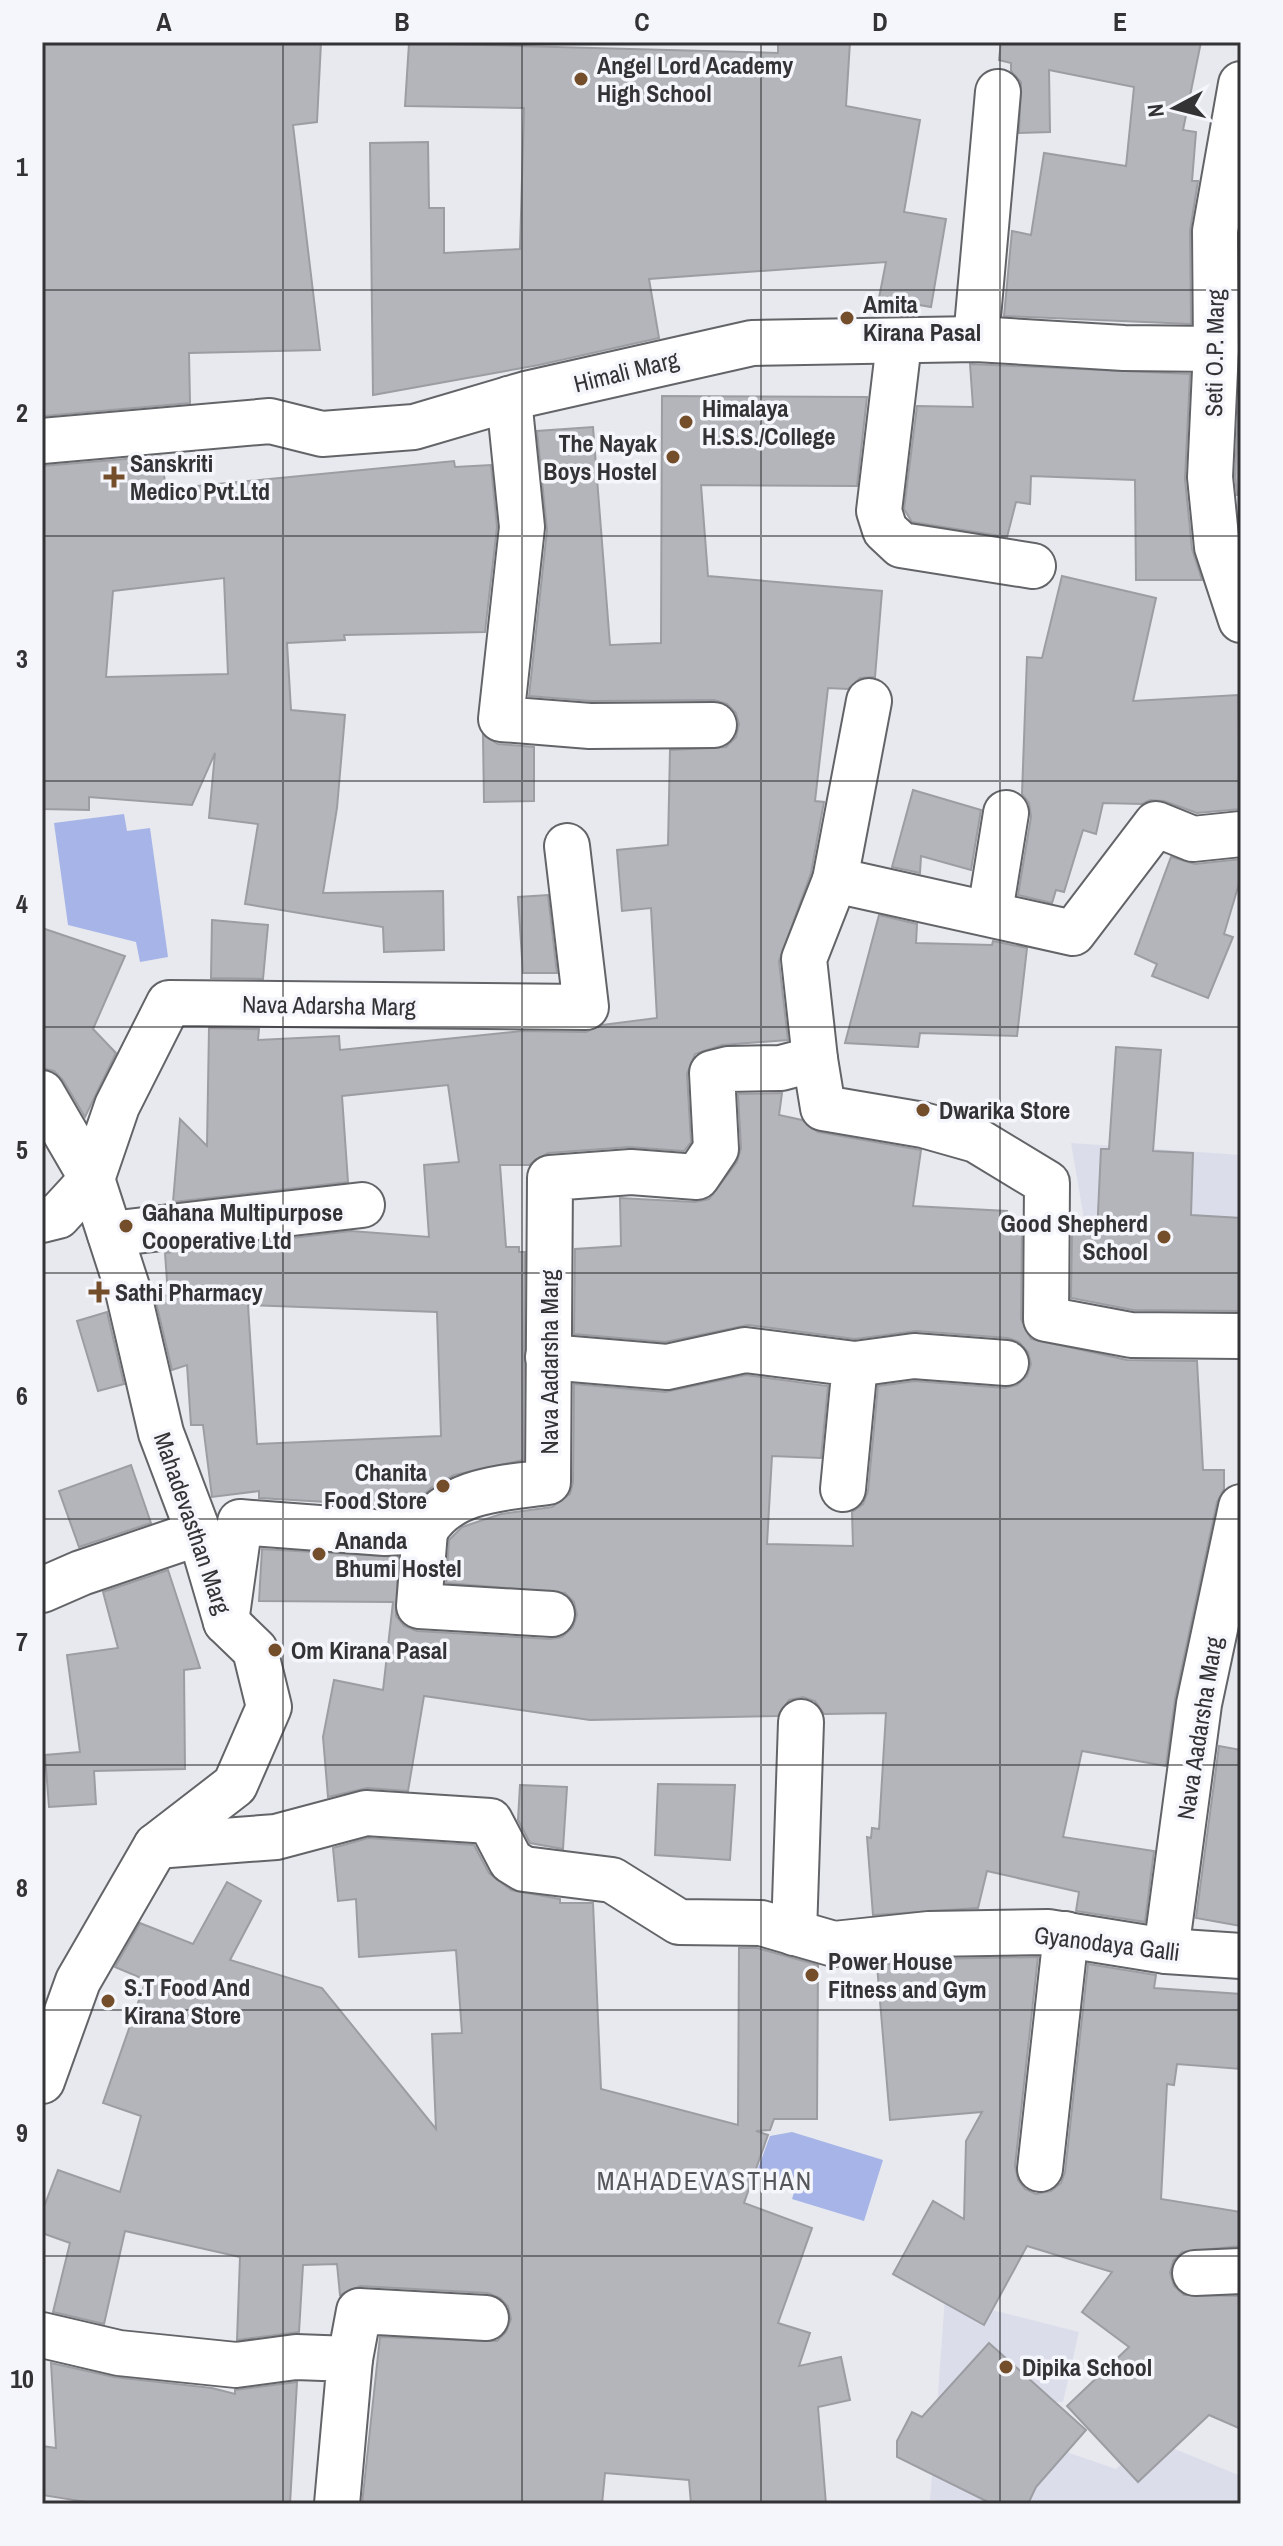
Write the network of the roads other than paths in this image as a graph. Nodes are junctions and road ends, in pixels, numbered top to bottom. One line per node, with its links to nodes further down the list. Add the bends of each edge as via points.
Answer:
1 (1241, 84): 5 (street, Seti O.P. Marg, via 1215,231)
2 (998, 92): 3 (street)
3 (976, 339): 4 (street, Himali Marg); 5 (street, Himali Marg)
4 (899, 343): 6 (street, Himali Marg, via 752,343); 8 (street, via 879,511 885,530 901,545)
5 (1216, 349): 9 (street, Seti O.P. Marg, via 1210,477 1217,547)
6 (509, 399): 7 (street, Himali Marg, via 414,427 322,434 270,421); 11 (street, via 522,527 501,719 590,726)
7 (42, 441)
8 (1033, 566)
9 (1241, 620)
10 (869, 701): 15 (street)
11 (714, 725)
12 (1006, 813): 16 (street)
13 (1241, 834): 16 (street, via 1193,839 1156,824 1073,933)
14 (567, 846): 19 (street, Nava Adarsha Marg, via 586,1007 169,1003 117,1106)
15 (835, 880): 16 (street); 17 (street, via 804,959)
16 (990, 912)
17 (815, 1059): 23 (street, via 823,1108 976,1140 1047,1183 1046,1319 1131,1335); 24 (street, Nava Aadarsha Marg, via 781,1068 712,1073 716,1149 697,1177 631,1172 550,1178)
18 (42, 1093): 19 (street, Mahadevasthan Marg)
19 (92, 1179): 21 (street, Nava Adarsha Marg, via 58,1216); 22 (street, Mahadevasthan Marg)
20 (362, 1205): 22 (street)
21 (42, 1220)
22 (110, 1234): 30 (street, Mahadevasthan Marg, via 161,1433)
23 (1241, 1336)
24 (548, 1357): 26 (street, via 667,1367 745,1350); 29 (street, Nava Aadarsha Marg, via 548,1482 478,1491 436,1511)
25 (1006, 1363): 26 (street, via 914,1356)
26 (855, 1364): 27 (street)
27 (843, 1489)
28 (1241, 1507): 38 (street, Nava Aadarsha Marg, via 1199,1704)
29 (425, 1531): 32 (street, via 419,1606); 33 (street, via 240,1522)
30 (199, 1533): 31 (street); 33 (street, Mahadevasthan Marg)
31 (42, 1590)
32 (552, 1614)
33 (226, 1622): 35 (street, Mahadevasthan Marg, via 255,1650 269,1707 235,1785)
34 (801, 1722): 36 (street)
35 (156, 1846): 36 (street, Gyanodaya Galli, via 276,1837 366,1813 490,1821 511,1861 524,1869 612,1880 679,1922 761,1923); 40 (street, Mahadevasthan Marg, via 78,1981)
36 (794, 1933): 37 (street, Gyanodaya Galli, via 834,1944 929,1934)
37 (1066, 1934): 38 (street, Gyanodaya Galli); 41 (street)
38 (1166, 1951): 39 (street, Gyanodaya Galli)
39 (1241, 1956)
40 (42, 2081)
41 (1040, 2169)
42 (1241, 2271): 43 (street)
43 (1195, 2273)
44 (486, 2318): 46 (street, via 359,2311)
45 (42, 2335): 46 (street, via 119,2353 236,2365 296,2357)
46 (350, 2359): 47 (street)
47 (337, 2504)

